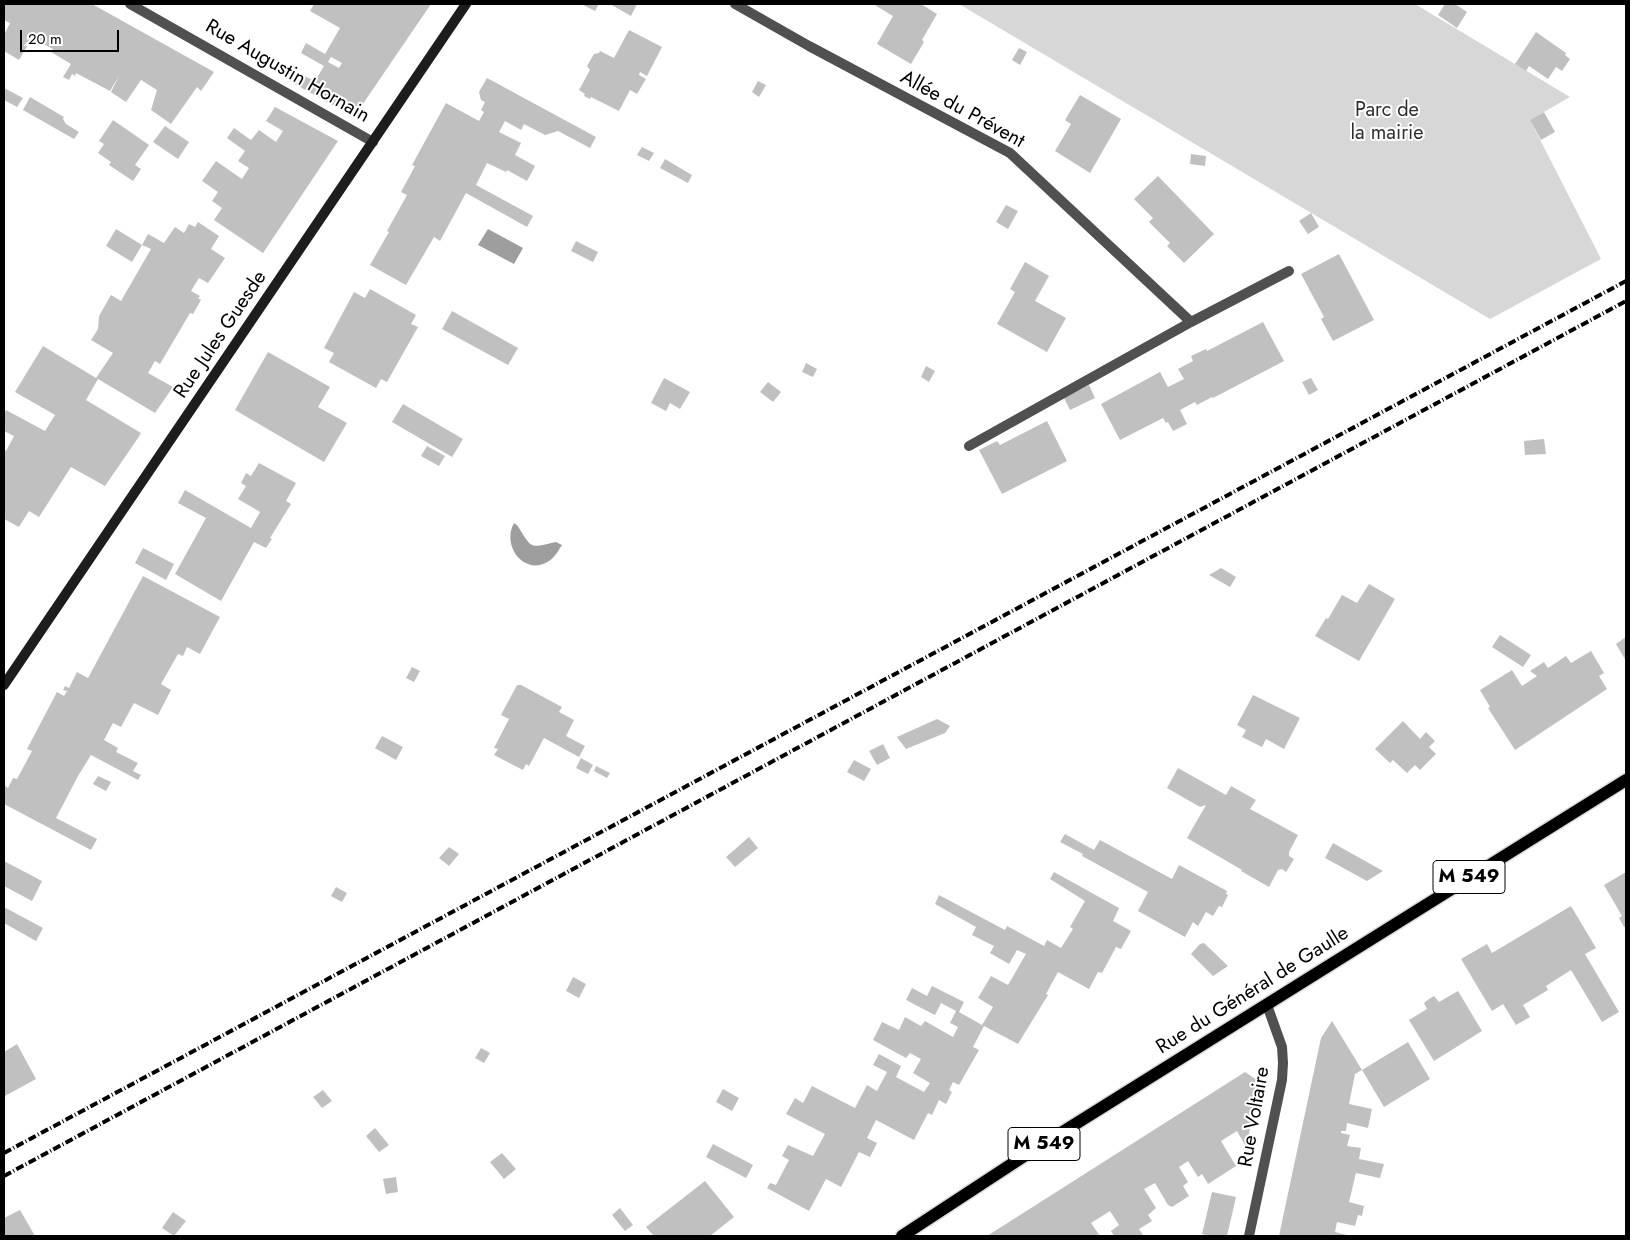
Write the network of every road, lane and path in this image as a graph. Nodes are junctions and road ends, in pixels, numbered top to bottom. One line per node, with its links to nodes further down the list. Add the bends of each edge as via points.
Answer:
1 (130, 4): 4 (street, Rue Augustin Hornain)
2 (466, 4): 4 (main road, Rue Jules Guesde)
3 (735, 4): 6 (street, Allée du Prévent, via 1010,153)
4 (373, 142): 8 (main road, Rue Jules Guesde)
5 (1289, 271): 6 (street)
6 (1191, 322): 7 (street)
7 (969, 446)
8 (4, 685)
9 (1626, 780): 10 (main road, Rue du Général de Gaulle / M 549)
10 (1267, 1005): 11 (main road, Rue du Général de Gaulle / M 549); 12 (street, Rue Voltaire, via 1282,1047 1282,1080)
11 (902, 1236)
12 (1249, 1236)

